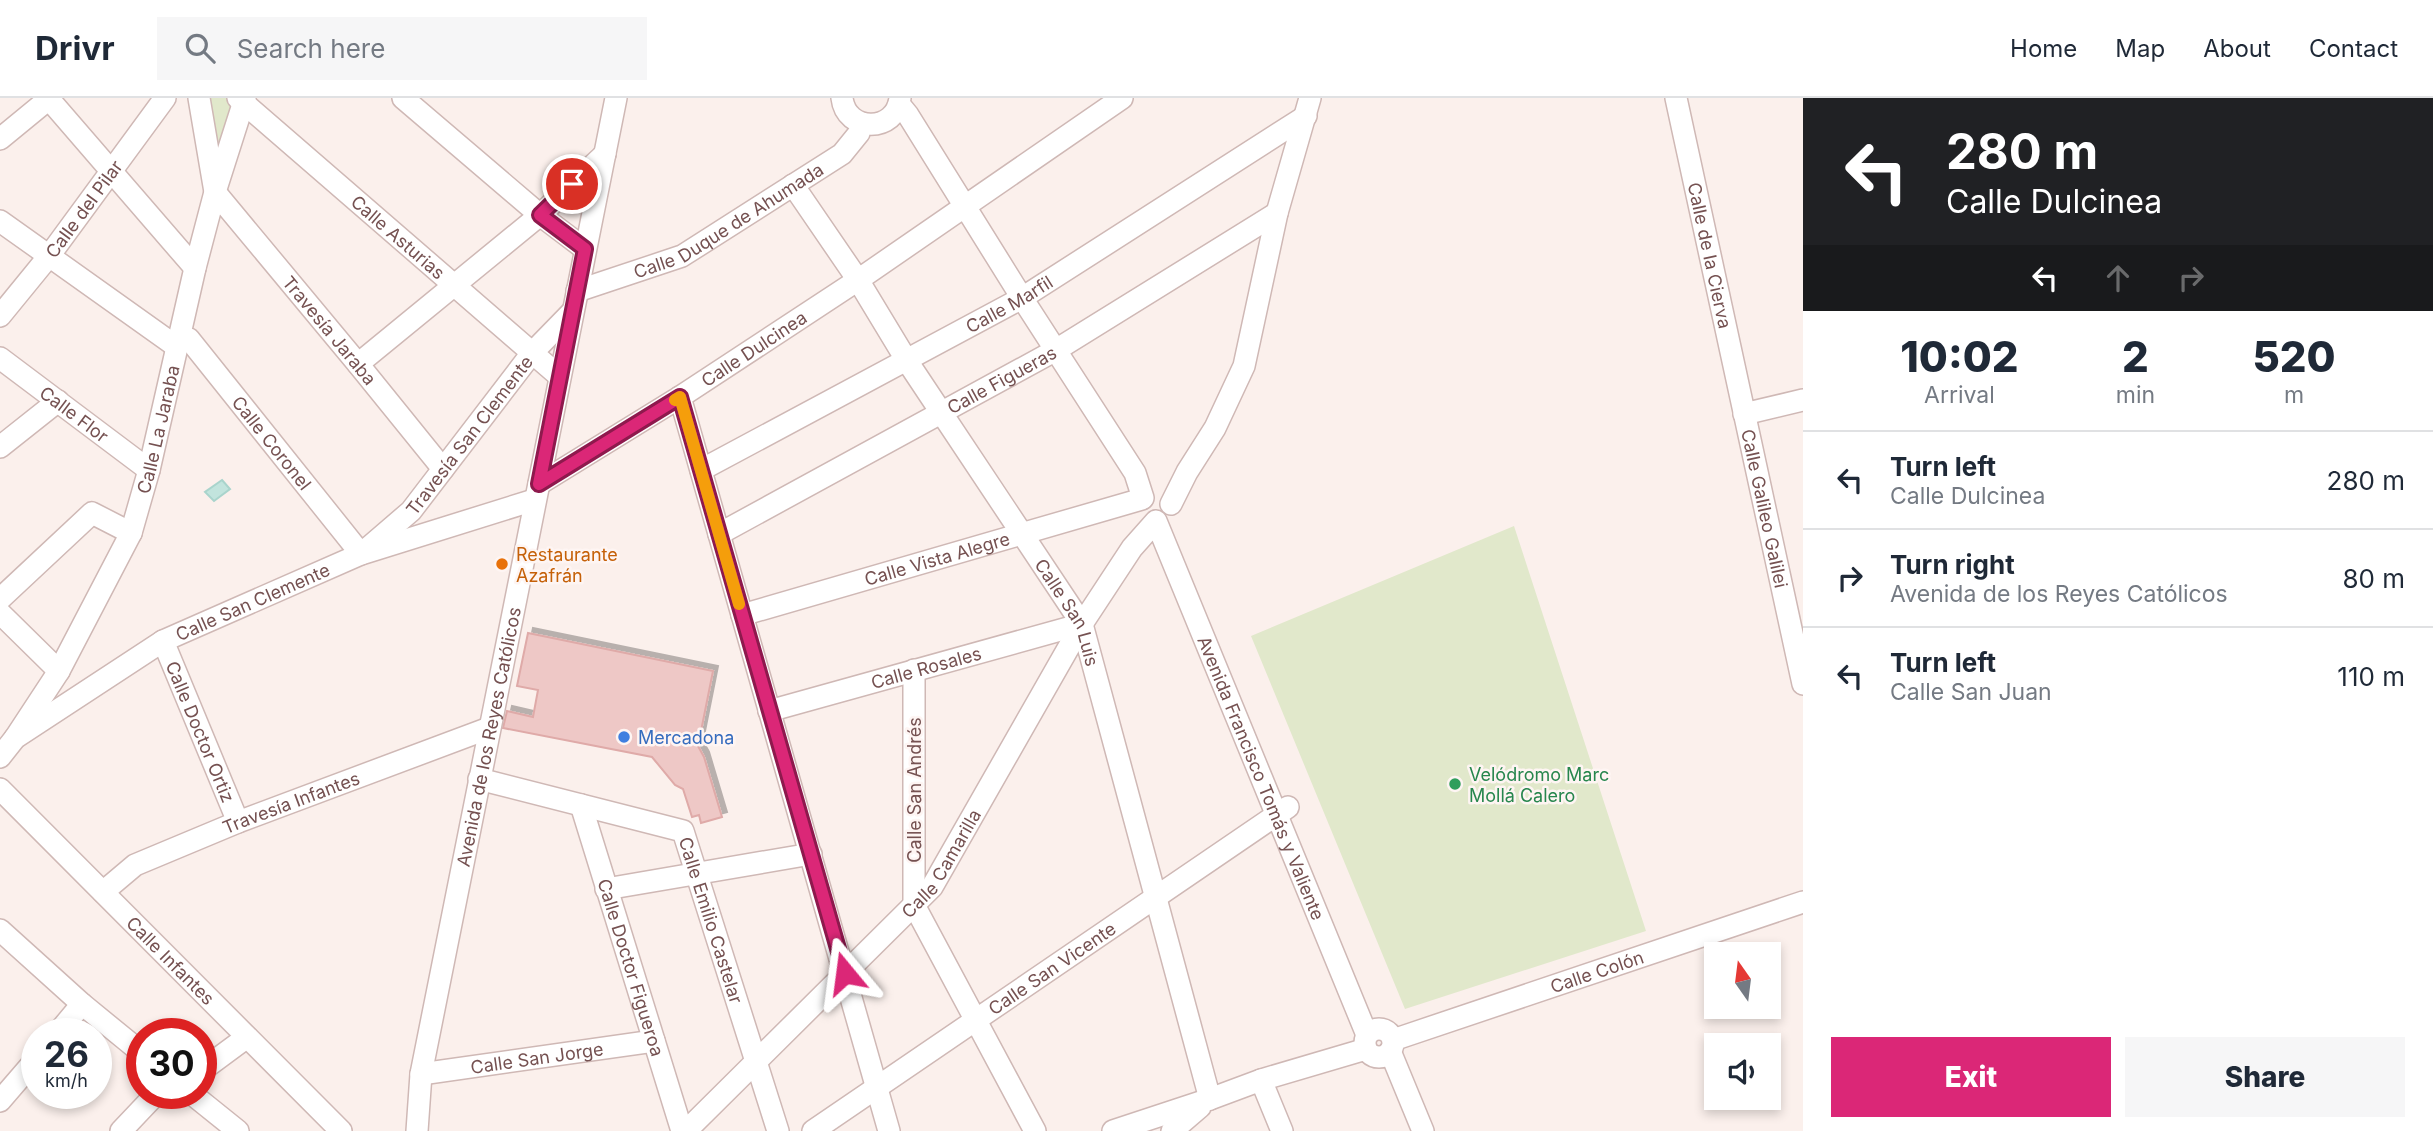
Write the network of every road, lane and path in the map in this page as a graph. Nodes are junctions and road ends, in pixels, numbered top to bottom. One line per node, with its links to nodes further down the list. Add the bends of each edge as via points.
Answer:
1 (49, 98): 13 (street); 15 (street)
2 (165, 98): 15 (street, Calle del Pilar)
3 (199, 98): 17 (street)
4 (402, 98): 20 (street)
5 (616, 98): 14 (street, Avenida de los Reyes Católicos)
6 (842, 98): 12 (street, via 846,112)
7 (1122, 98): 18 (street, Calle Dulcinea)
8 (1676, 98): 42 (street, Calle de la Cierva)
9 (242, 99): 17 (street, Calle La Jaraba); 26 (street, Calle Asturias)
10 (900, 101): 12 (street, via 895,113 880,124); 18 (street)
11 (1308, 107): 19 (street); 28 (street, Calle Marfil)
12 (861, 124): 16 (street, Calle Duque de Ahumada, via 842,154)
13 (0, 139)
14 (605, 153): 20 (street); 22 (street, Avenida de los Reyes Católicos)
15 (110, 170): 23 (street, Calle del Pilar); 24 (street)
16 (793, 184): 25 (street, Calle San Luis); 27 (street, Calle Duque de Ahumada, via 682,256)
17 (215, 192): 24 (street, Calle La Jaraba); 36 (street, Travesía Jaraba)
18 (965, 206): 25 (street, Calle Dulcinea); 28 (street)
19 (1277, 214): 32 (street, Calle Figueras); 48 (street, via 1244,366 1215,428 1187,472)
20 (540, 215): 22 (street); 26 (street)
21 (0, 220): 23 (street, Calle Coronel)
22 (585, 249): 27 (street, Avenida de los Reyes Católicos)
23 (50, 256): 30 (street, Calle del Pilar); 31 (street, Calle Coronel)
24 (195, 268): 31 (street, Calle La Jaraba)
25 (858, 280): 35 (street, Calle San Luis); 38 (street, Calle Dulcinea)
26 (452, 285): 33 (street, Calle Asturias); 36 (street)
27 (576, 291): 29 (street, Avenida de los Reyes Católicos)
28 (1022, 298): 32 (street); 35 (street, Calle Marfil)
29 (572, 313): 33 (street, Travesía San Clemente); 37 (street, Avenida de los Reyes Católicos)
30 (0, 316)
31 (178, 344): 45 (street, Calle La Jaraba); 52 (street, Calle Coronel, via 189,338)
32 (1056, 350): 41 (street, Calle Figueras); 48 (street)
33 (532, 354): 37 (street, Calle Asturias); 44 (street, Travesía San Clemente)
34 (0, 358): 40 (street, Calle Flor)
35 (907, 361): 41 (street, Calle San Luis); 46 (street, Calle Marfil)
36 (358, 363): 44 (street, Travesía Jaraba)
37 (559, 376): 47 (street, Avenida de los Reyes Católicos)
38 (680, 397): 46 (street); 47 (street, Calle Dulcinea)
39 (1803, 400): 42 (street)
40 (58, 401): 43 (street); 45 (street, Calle Flor)
41 (943, 414): 50 (street, Calle San Luis); 51 (street, Calle Figueras)
42 (1744, 414): 60 (street, Calle Galileo Galilei)
43 (0, 447)
44 (443, 469): 52 (street, Travesía San Clemente, via 411,510)
45 (149, 470): 49 (street, Calle La Jaraba)
46 (701, 470): 51 (street)
47 (536, 492): 52 (street, Calle San Clemente); 62 (street, Avenida de los Reyes Católicos)
48 (1151, 504): 50 (street, Calle Vista Alegre); 56 (street, Calle Camarilla, via 1132,548); 68 (street, Avenida Francisco Tomás y Valiente)
49 (131, 533): 53 (street, via 92,513); 59 (street, Calle La Jaraba)
50 (1021, 533): 55 (street, Calle Vista Alegre); 56 (street, Calle San Luis)
51 (719, 534): 55 (street)
52 (361, 554): 57 (street, Calle San Clemente)
53 (0, 599)
54 (0, 613): 59 (street)
55 (742, 615): 61 (street)
56 (1082, 624): 58 (street, Calle Rosales); 74 (street, Calle San Luis); 76 (street, Calle Camarilla, via 932,887)
57 (163, 641): 63 (street, Calle San Clemente); 69 (street, Calle Doctor Ortiz)
58 (914, 670): 61 (street, Calle Rosales); 76 (street, Calle San Andrés)
59 (59, 671): 63 (street, Calle La Jaraba)
60 (1803, 684)
61 (769, 711): 70 (street)
62 (489, 728): 65 (street, Avenida de los Reyes Católicos); 69 (street, Travesía Infantes)
63 (15, 738): 64 (street, Calle San Clemente)
64 (0, 757)
65 (479, 779): 67 (street, Calle Emilio Castelar); 88 (street, Avenida de los Reyes Católicos)
66 (0, 789): 73 (street, Calle Infantes)
67 (581, 805): 71 (street, Calle Emilio Castelar, via 684,831); 72 (street, Calle Doctor Figueroa)
68 (1283, 810): 74 (street, Calle San Vicente); 85 (street, Avenida Francisco Tomás y Valiente)
69 (238, 822): 73 (street, Travesía Infantes, via 135,865)
70 (811, 854): 71 (street); 78 (street)
71 (697, 874): 72 (street); 87 (street, Calle Emilio Castelar)
72 (606, 889): 84 (street, Calle Doctor Figueroa)
73 (103, 892): 82 (street, Calle Infantes)
74 (1155, 897): 81 (street, Calle San Vicente); 92 (street, Calle San Luis)
75 (1803, 902): 85 (street, Calle Colón)
76 (914, 905): 78 (street, Calle Camarilla); 81 (street, Calle San Andrés)
77 (4, 941): 79 (street)
78 (845, 973): 87 (street, Calle Camarilla); 91 (street)
79 (82, 1004): 80 (street); 83 (street)
80 (70, 1018)
81 (976, 1020): 91 (street, Calle San Vicente); 104 (street, Calle San Andrés)
82 (247, 1037): 86 (street); 98 (street, Calle Infantes)
83 (126, 1040)
84 (654, 1041): 88 (street, Calle San Jorge); 100 (street, Calle Doctor Figueroa)
85 (1379, 1043): 90 (street, Calle Colón); 108 (street, Avenida Francisco Tomás y Valiente); 109 (street, Avenida Francisco Tomás y Valiente)
86 (217, 1059)
87 (755, 1061): 100 (street, Calle Camarilla); 101 (street, Calle Emilio Castelar)
88 (421, 1074): 99 (street, Avenida de los Reyes Católicos)
89 (21, 1077): 93 (street)
90 (1261, 1080): 92 (street, Calle Colón); 107 (street)
91 (876, 1088): 102 (street, Calle San Vicente); 103 (street)
92 (1210, 1099): 105 (street, Calle Colón); 106 (street, Calle Colón)
93 (0, 1101)
94 (142, 1109): 97 (street)
95 (208, 1109): 96 (street)
96 (228, 1128)
97 (121, 1131)
98 (341, 1131)
99 (417, 1131)
100 (684, 1131)
101 (778, 1131)
102 (813, 1131)
103 (889, 1131)
104 (1035, 1131)
105 (1113, 1131)
106 (1172, 1131)
107 (1282, 1131)
108 (1408, 1131)
109 (1423, 1131)

